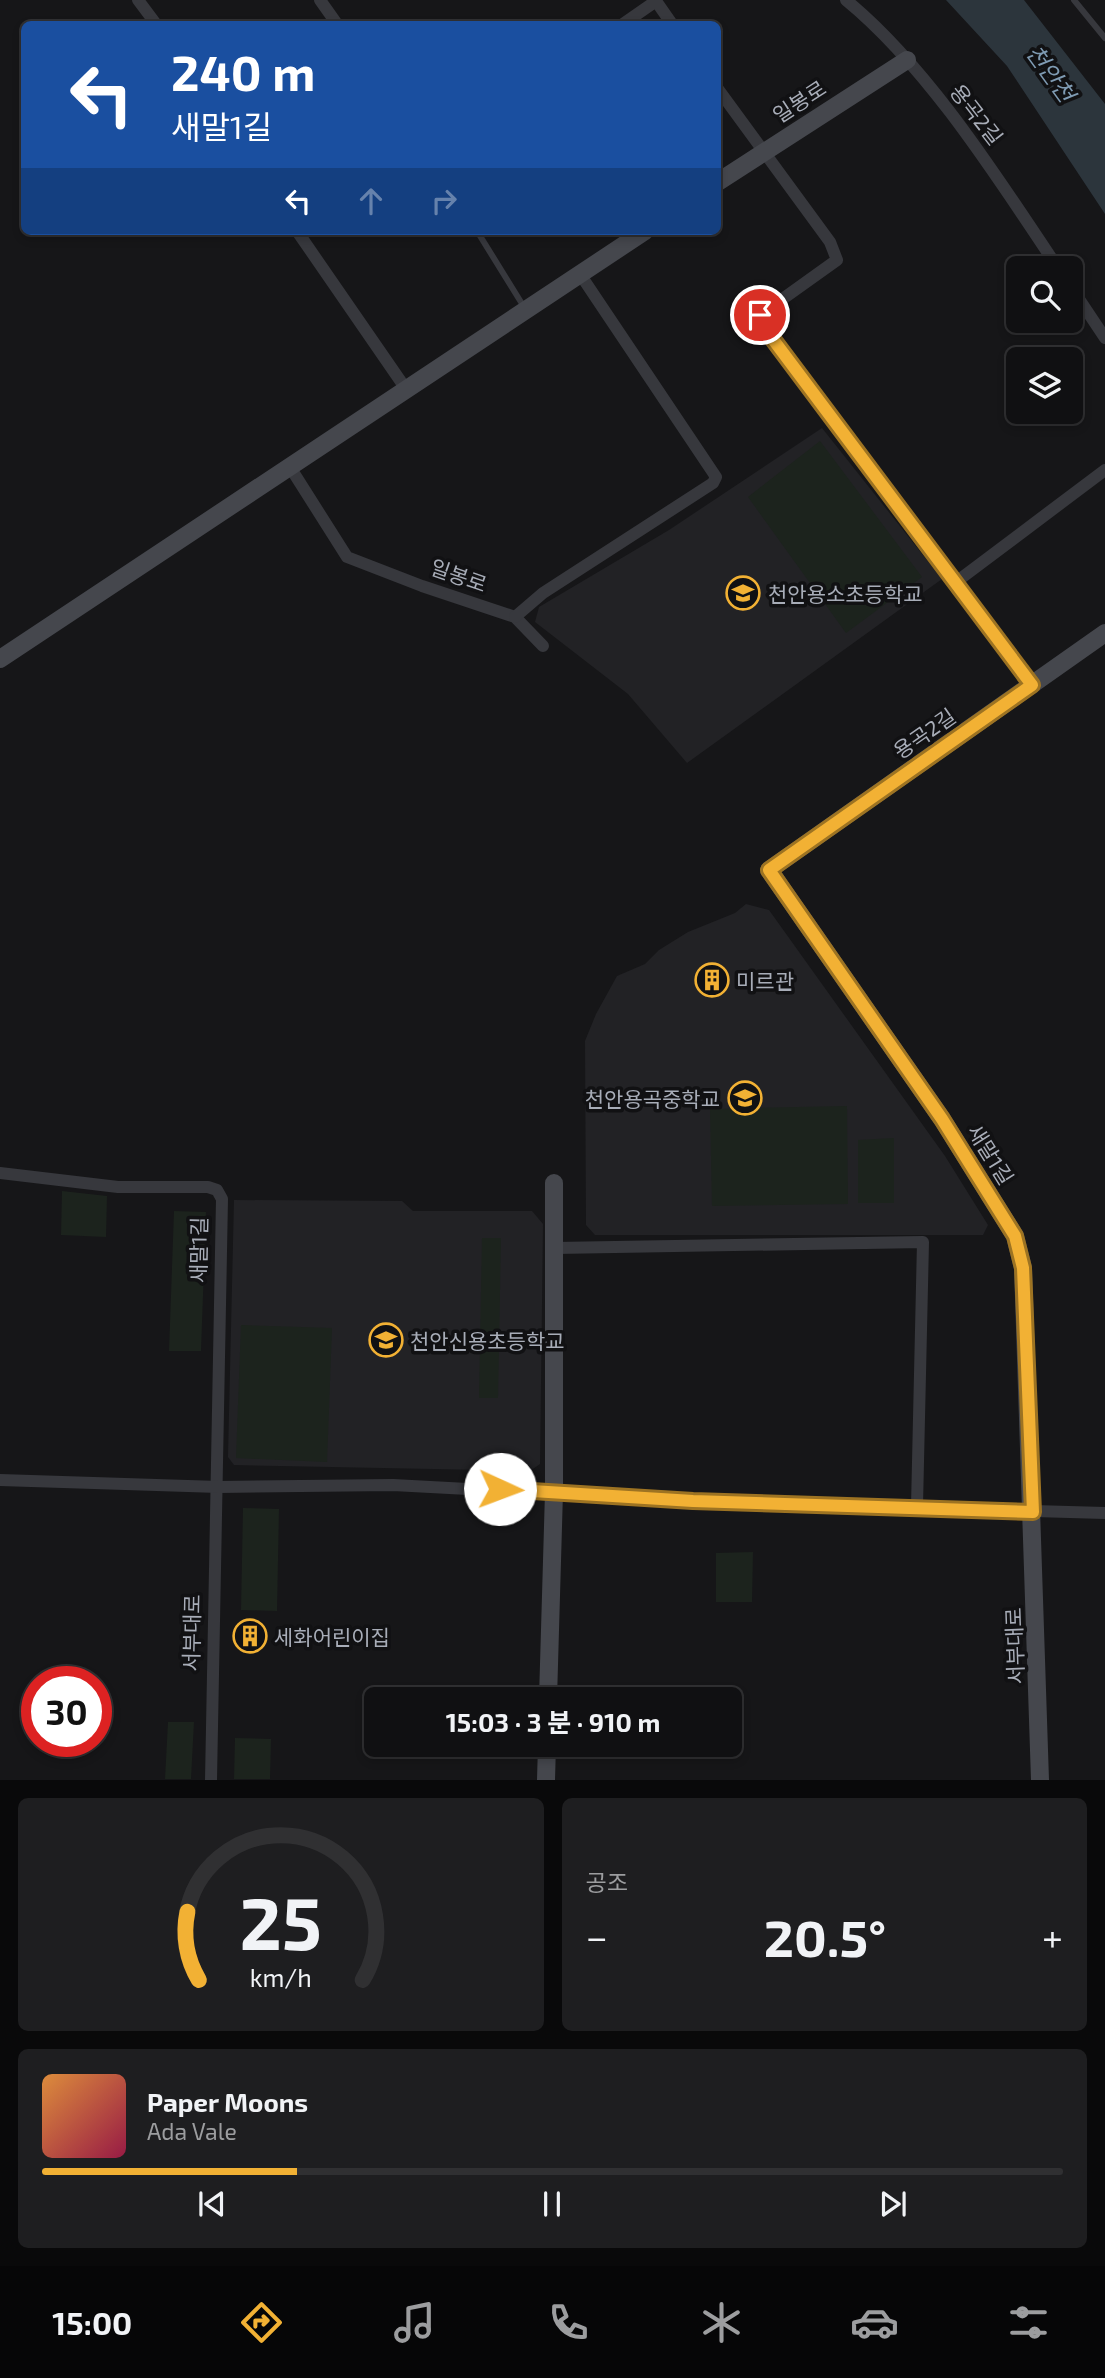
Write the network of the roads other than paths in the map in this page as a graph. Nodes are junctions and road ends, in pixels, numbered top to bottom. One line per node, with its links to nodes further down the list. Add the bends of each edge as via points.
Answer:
1 (320, 0): 6 (street)
2 (846, 0): 10 (street, 용곡2길)
3 (1074, 0): 9 (lane)
4 (144, 2): 5 (street)
5 (154, 21)
6 (335, 21)
7 (626, 21): 8 (street, via 656,1)
8 (670, 21)
9 (1105, 38)
10 (906, 60): 12 (street, 일봉로); 17 (street, 용곡2길, via 985,161)
11 (721, 93): 12 (street)
12 (762, 152): 13 (street, 일봉로); 25 (street, via 830,242 837,260 760,315 760,322)
13 (721, 180)
14 (300, 235): 22 (street)
15 (479, 235): 20 (lane)
16 (639, 235): 18 (street)
17 (1050, 256)
18 (580, 274): 20 (street); 26 (street, via 715,470 713,483 543,593)
19 (1083, 305): 21 (street)
20 (526, 310): 22 (street)
21 (1105, 338)
22 (405, 389): 23 (street)
23 (289, 467): 26 (street, 일봉로, via 347,556); 29 (street)
24 (1105, 470): 25 (street)
25 (956, 582): 30 (street)
26 (515, 617): 28 (street)
27 (1105, 633): 30 (street, 용곡2길)
28 (543, 646)
29 (0, 659)
30 (1032, 685): 31 (street, 용곡2길)
31 (769, 870): 39 (street, 새말1길, via 942,1119 1015,1236 1023,1268)
32 (0, 1173): 36 (street, 새말1길, via 118,1187 217,1190 222,1199)
33 (554, 1184): 34 (street)
34 (555, 1248): 37 (street); 38 (street, via 923,1242)
35 (0, 1480): 36 (street)
36 (219, 1487): 37 (street, via 393,1485); 43 (street, 서부대로)
37 (554, 1492): 38 (street); 41 (street)
38 (917, 1507): 39 (street)
39 (1033, 1512): 40 (street); 45 (street, 서부대로)
40 (1105, 1513)
41 (548, 1687)
42 (547, 1757): 44 (street)
43 (211, 1780)
44 (546, 1780)
45 (1040, 1780)

